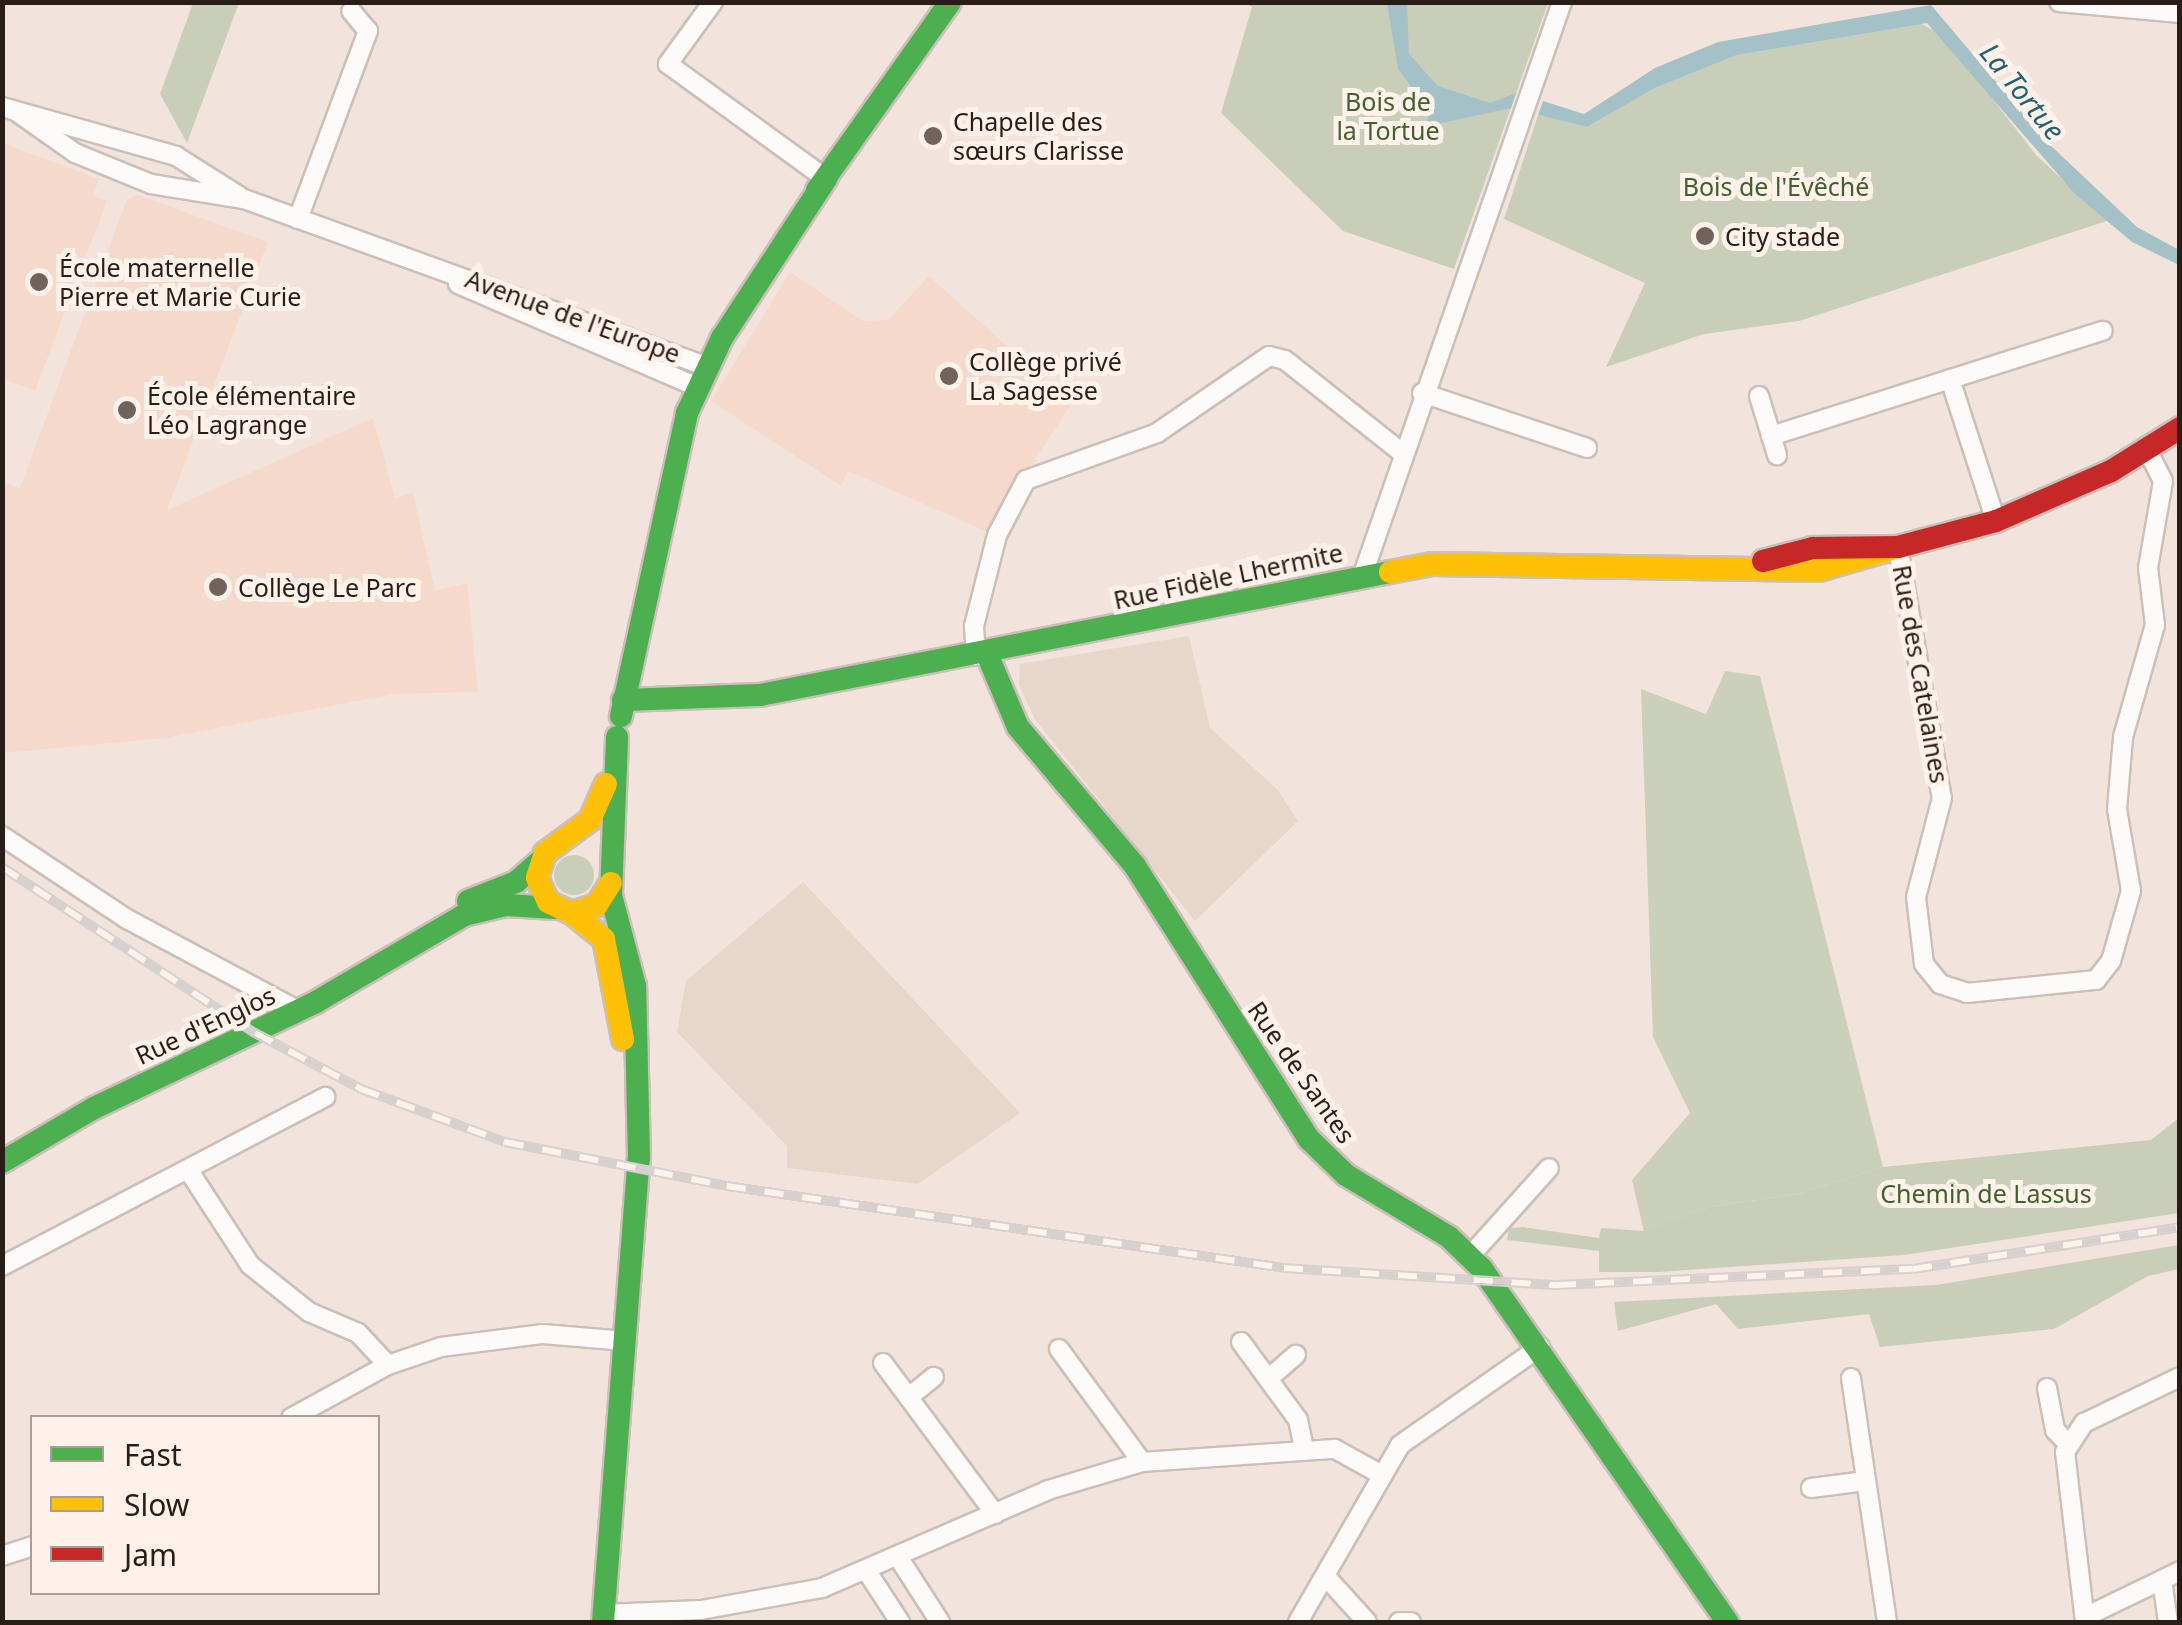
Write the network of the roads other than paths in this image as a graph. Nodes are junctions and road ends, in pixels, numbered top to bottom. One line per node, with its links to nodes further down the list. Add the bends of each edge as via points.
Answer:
1 (713, 2): 9 (street, via 668,64)
2 (950, 2): 9 (main road)
3 (1562, 2): 15 (street, Rue Fidèle Lhermite, via 1523,133)
4 (2058, 2): 5 (street)
5 (2130, 6): 7 (street)
6 (351, 11): 11 (street, via 368,30)
7 (2180, 13)
8 (10, 110): 10 (street, Avenue de l'Europe, via 90,126 176,156); 10 (street, Avenue de l'Europe, via 92,162 172,190)
9 (826, 179): 13 (main road, via 756,264)
10 (244, 199): 11 (street, Avenue de l'Europe)
11 (298, 219): 13 (street, Avenue de l'Europe)
12 (2103, 332): 14 (street)
13 (695, 374): 27 (main road)
14 (1950, 379): 18 (street); 23 (street)
15 (1422, 394): 19 (street); 20 (street, Rue Fidèle Lhermite)
16 (1759, 396): 18 (street)
17 (2177, 433): 21 (main road)
18 (1771, 436): 22 (street)
19 (1587, 448)
20 (1401, 452): 25 (street, Rue Fidèle Lhermite); 26 (street, via 1285,360 1268,356 1158,433 1026,480 997,535 974,626)
21 (2148, 452): 23 (main road); 24 (street, Rue des Catelaines, via 2163,481 2148,576 2155,625 2123,737 2117,809 2131,891 2111,961 2096,980 1967,994 1940,984 1924,964 1916,896 1942,798)
22 (1777, 456)
23 (1996, 521): 24 (main road)
24 (1898, 547): 25 (main road, via 1831,569 1464,560)
25 (1362, 577): 26 (main road, Rue Fidèle Lhermite)
26 (981, 655): 27 (main road, Rue Fidèle Lhermite, via 742,697); 41 (main road, Rue de Santes, via 1010,716 1135,866 1309,1139 1346,1175)
27 (623, 700): 28 (main road)
28 (617, 737): 30 (main road, via 596,812); 32 (main road)
29 (2, 836): 35 (street, via 127,919)
30 (563, 840): 31 (main road); 32 (main road, via 590,842)
31 (540, 861): 33 (main road, via 539,887); 34 (main road, Rue d'Englos)
32 (610, 874): 33 (main road, via 597,906); 37 (main road, via 636,986)
33 (563, 910): 34 (main road, Rue d'Englos, via 492,907); 37 (main road, via 606,946)
34 (428, 934): 35 (main road, Rue d'Englos)
35 (299, 1011): 38 (main road, Rue d'Englos, via 94,1108)
36 (326, 1096): 40 (street)
37 (638, 1122): 43 (main road)
38 (2, 1162)
39 (1549, 1168): 41 (street)
40 (190, 1170): 42 (street); 49 (street, via 250,1265 309,1312 358,1333)
41 (1470, 1256): 45 (main road, Rue de Santes)
42 (2, 1266)
43 (626, 1341): 49 (street, via 477,1339); 71 (main road)
44 (1241, 1342): 53 (street)
45 (1540, 1347): 60 (street, via 1406,1440); 79 (main road, Rue de Santes)
46 (1060, 1348): 59 (street)
47 (1296, 1356): 53 (street)
48 (883, 1363): 55 (street)
49 (388, 1365): 56 (street)
50 (2180, 1376): 57 (street, via 2084,1423)
51 (934, 1378): 55 (street)
52 (1851, 1378): 61 (street)
53 (1268, 1379): 58 (street, via 1301,1426)
54 (2048, 1388): 57 (street, via 2055,1430)
55 (908, 1397): 63 (street)
56 (296, 1415)
57 (2068, 1444): 72 (street)
58 (1304, 1448): 59 (street); 60 (street, via 1352,1454)
59 (1142, 1462): 63 (street)
60 (1382, 1475): 69 (street)
61 (1866, 1481): 62 (street); 80 (street)
62 (1812, 1488)
63 (995, 1514): 66 (street)
64 (30, 1547): 65 (street)
65 (2, 1556)
66 (900, 1560): 68 (street); 74 (street)
67 (2180, 1571): 70 (street)
68 (868, 1574): 71 (street, via 731,1606); 73 (street)
69 (1328, 1578): 75 (street); 76 (street)
70 (2162, 1580): 72 (street); 81 (street)
71 (603, 1618)
72 (2085, 1620)
73 (900, 1622)
74 (940, 1622)
75 (1298, 1622)
76 (1367, 1622)
77 (1399, 1622): 78 (street)
78 (1412, 1622)
79 (1727, 1622)
80 (1887, 1622)
81 (2168, 1622)

